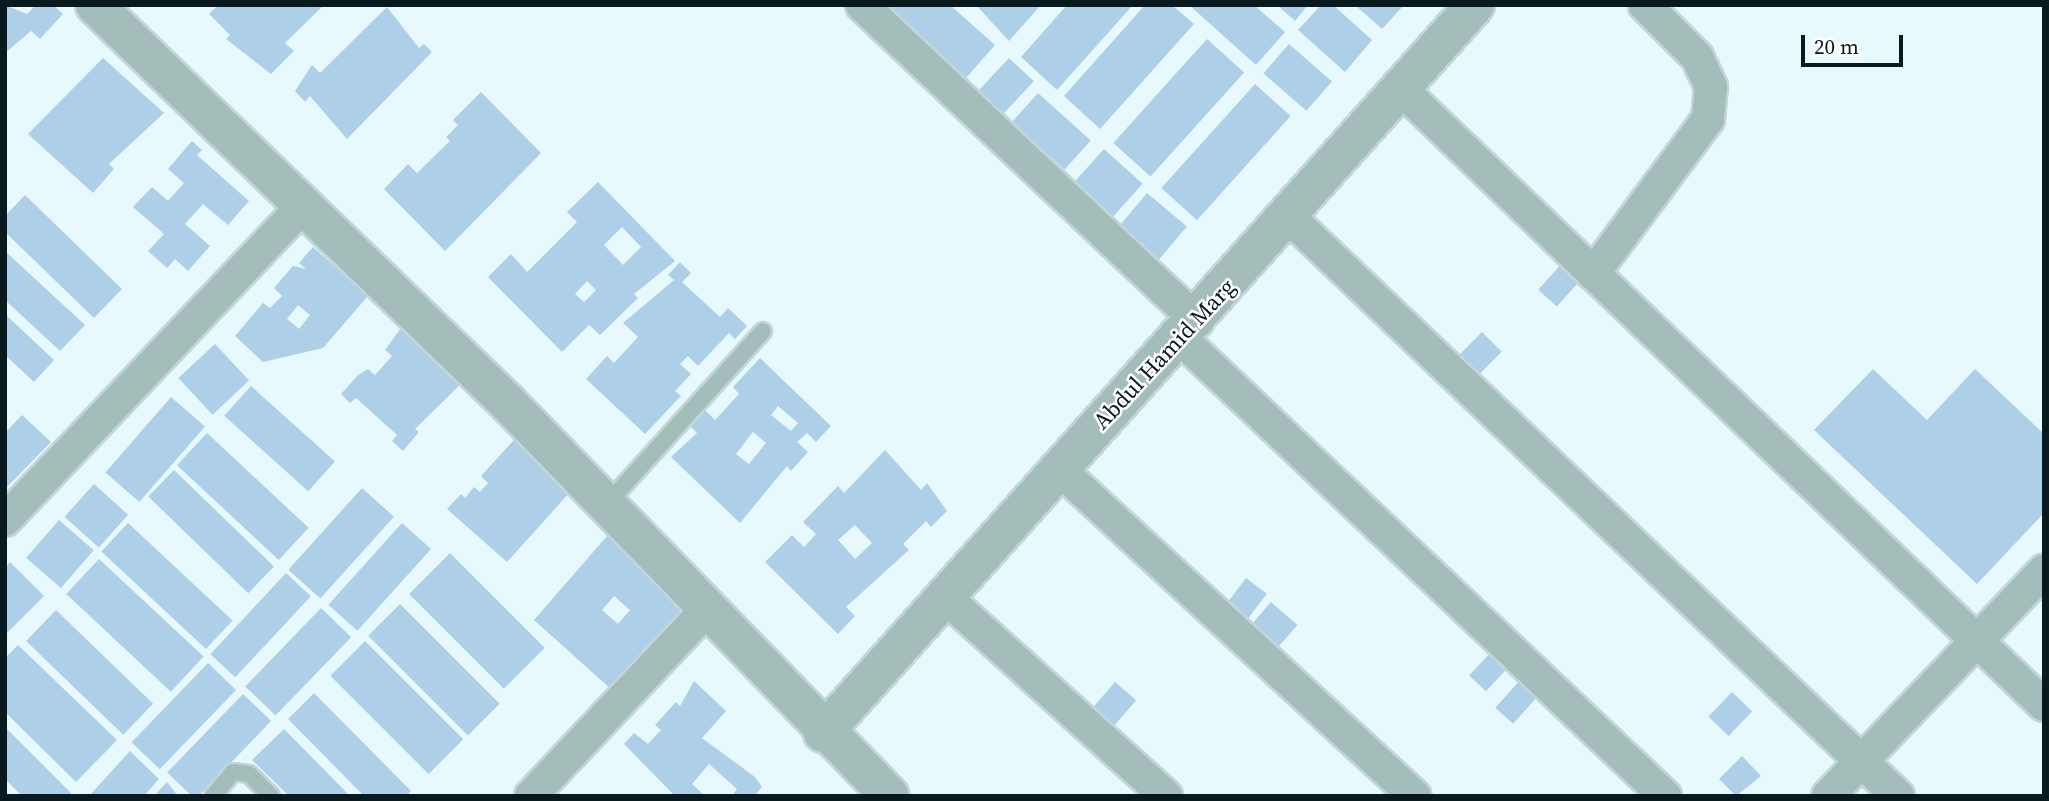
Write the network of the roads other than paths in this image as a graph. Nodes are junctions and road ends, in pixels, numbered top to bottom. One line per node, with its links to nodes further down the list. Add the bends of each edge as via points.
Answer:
1 (95, 5): 6 (street)
2 (862, 5): 9 (street)
3 (1475, 5): 5 (street, Abdul Hamid Marg)
4 (1645, 5): 8 (street, via 1697,57 1712,87 1707,119)
5 (1402, 90): 7 (street, Abdul Hamid Marg); 8 (street)
6 (301, 208): 12 (street, via 507,402); 13 (street)
7 (1290, 218): 9 (street, Abdul Hamid Marg); 20 (street)
8 (1593, 274): 17 (street)
9 (1187, 327): 11 (street, Abdul Hamid Marg); 27 (street)
10 (763, 331): 12 (lane)
11 (1059, 469): 15 (street, Abdul Hamid Marg); 26 (street)
12 (606, 505): 16 (street)
13 (5, 520)
14 (2044, 571): 17 (street)
15 (944, 596): 19 (street, Abdul Hamid Marg); 25 (street)
16 (708, 609): 19 (street); 23 (street)
17 (1976, 642): 18 (street); 20 (street)
18 (2044, 705)
19 (823, 733): 24 (street)
20 (1860, 762): 28 (street); 29 (street)
21 (213, 796): 22 (lane, via 233,772 249,774)
22 (271, 796)
23 (531, 796)
24 (890, 796)
25 (1166, 796)
26 (1415, 796)
27 (1665, 796)
28 (1828, 796)
29 (1898, 796)

